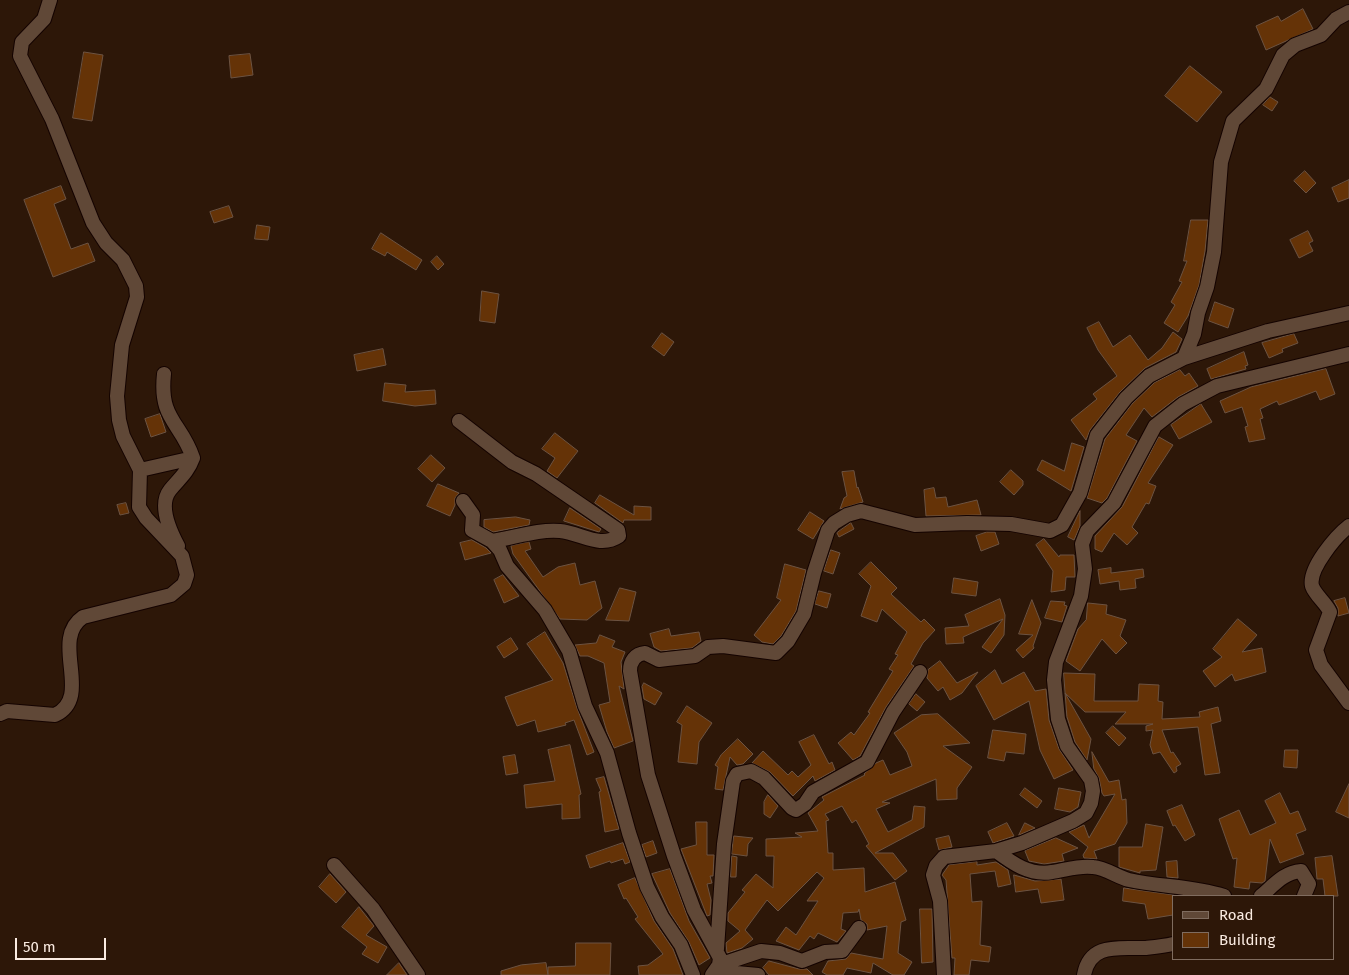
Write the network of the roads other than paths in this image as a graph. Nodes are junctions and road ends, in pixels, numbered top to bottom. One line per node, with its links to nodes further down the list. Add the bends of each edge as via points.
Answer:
1 (50, 0): 9 (street, via 44,19 22,42 20,56 52,119 93,223 123,260 136,286 137,297 122,345 117,396 124,436)
2 (1349, 12): 5 (street, via 1336,19 1321,35 1289,49 1266,89 1233,121 1221,162 1218,217 1207,287)
3 (1349, 313): 5 (street, via 1268,331)
4 (1349, 354): 17 (street, via 1217,386 1183,404 1156,426 1114,503 1088,531 1082,544 1085,569 1081,596 1056,662 1054,680 1058,719 1067,746 1091,780 1091,803 1086,813 1073,821)
5 (1184, 358): 24 (street, via 1149,376 1126,398 1097,435 1076,502 1067,519 1056,529 1041,530 1012,524 906,525 855,512 834,522 828,530 804,614 788,641 776,653 723,646 708,647 695,656 659,660 645,653 634,658 630,671 648,775 694,910)
6 (164, 374): 8 (street, via 162,390 167,411)
7 (459, 421): 12 (street, via 512,462 536,474 618,530 619,536 599,542 575,533 548,530)
8 (194, 458): 9 (street); 13 (street, via 165,499 164,508)
9 (140, 470): 13 (street, via 140,507 146,518)
10 (463, 501): 12 (street, via 473,515 472,530)
11 (1349, 526): 15 (street, via 1327,550 1312,579 1313,587 1330,612 1316,650 1321,665)
12 (492, 541): 27 (street, via 500,550 506,566 545,610 569,651 585,706 607,754 647,887 681,945)
13 (182, 556): 16 (street, via 187,575 184,584 171,595 82,617 76,622 69,636 71,699 62,712 55,715 7,711)
14 (920, 672): 24 (street, via 893,712 867,762 813,792 802,808 792,808 764,778 751,771 737,774 733,781 724,844)
15 (1349, 704)
16 (0, 714)
17 (996, 851): 19 (street, via 1033,872 1095,867 1130,880); 29 (street, via 944,858 936,866 933,875 940,901)
18 (334, 865): 26 (street, via 373,909)
19 (1220, 895)
20 (1262, 895): 21 (street, via 1283,877 1301,871 1310,884)
21 (1304, 895)
22 (859, 928): 25 (street, via 842,950 802,961 762,950)
23 (1172, 944): 30 (street, via 1107,948 1091,958)
24 (717, 949): 25 (street, via 720,958)
25 (715, 971): 28 (street)
26 (418, 975)
27 (693, 975)
28 (758, 975)
29 (944, 975)
30 (1084, 975)

